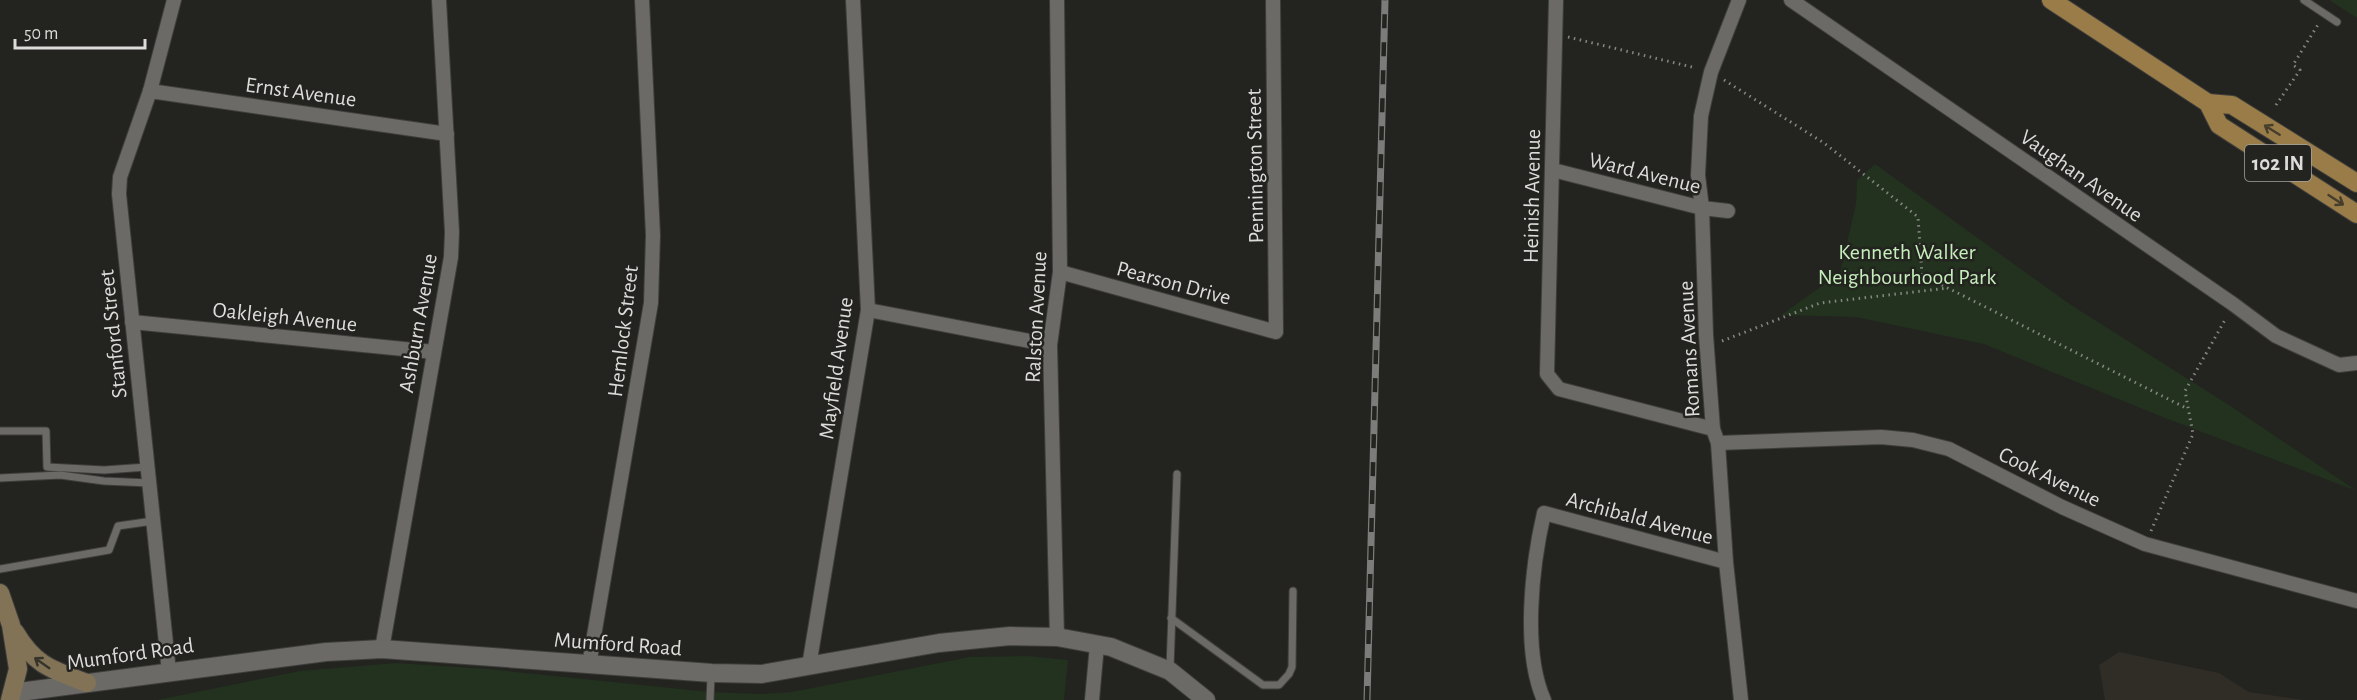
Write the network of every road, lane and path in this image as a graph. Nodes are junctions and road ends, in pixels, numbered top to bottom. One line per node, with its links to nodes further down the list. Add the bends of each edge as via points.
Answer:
1 (174, 0): 16 (street, Stanford Street)
2 (439, 0): 19 (street, Ashburn Avenue)
3 (642, 0): 55 (street, Hemlock Street, via 652,235 651,303)
4 (853, 0): 28 (street, Mayfield Avenue)
5 (1057, 0): 25 (street, Ralston Avenue)
6 (1273, 0): 30 (street, Pennington Street)
7 (1556, 0): 14 (street, Heinish Avenue)
8 (1739, 0): 15 (street, Romans Avenue)
9 (1791, 0): 27 (street, Vaughan Avenue)
10 (2051, 0): 17 (main road)
11 (2304, 0): 12 (lane)
12 (2325, 14): 13 (lane); 18 (path, via 2293,65 2300,70)
13 (2337, 22)
14 (1556, 33): 15 (path); 20 (street, Heinish Avenue)
15 (1711, 72): 22 (street, Romans Avenue, via 1701,116 1698,175); 26 (path, via 1824,143 1918,216 1922,274)
16 (150, 91): 19 (street, Ernst Avenue); 29 (street, Stanford Street, via 120,177)
17 (2208, 104): 21 (main road, one-way to 17, via 2232,105); 24 (main road, 102 IN, one-way to 24, via 2219,125)
18 (2276, 105)
19 (447, 134): 33 (street, Ashburn Avenue, via 451,257)
20 (1553, 170): 22 (street, Ward Avenue); 36 (street, Heinish Avenue, via 1547,374 1559,389)
21 (2357, 183)
22 (1702, 208): 23 (street, Ward Avenue); 32 (street, Romans Avenue)
23 (1728, 211)
24 (2357, 214)
25 (1060, 272): 30 (street, Pearson Drive); 31 (street, Ralston Avenue)
26 (1948, 288): 32 (path, via 1820,303); 35 (path)
27 (2233, 304): 34 (street, Vaughan Avenue, via 2276,336 2339,365); 35 (path, via 2185,391)
28 (868, 310): 31 (street); 56 (street, Mayfield Avenue)
29 (132, 322): 33 (street, Oakleigh Avenue); 39 (street, Stanford Street)
30 (1276, 332)
31 (1050, 345): 52 (street, Ralston Avenue)
32 (1707, 347): 36 (street, Romans Avenue)
33 (434, 352): 54 (street, Ashburn Avenue)
34 (2357, 363)
35 (2188, 409): 44 (path, via 2193,434)
36 (1713, 429): 38 (street, Romans Avenue)
37 (0, 431): 39 (lane, via 46,431 47,467)
38 (1718, 443): 44 (street, Cook Avenue, via 1881,436 1913,440 1949,449); 45 (street, Romans Avenue)
39 (147, 467): 42 (street, Stanford Street)
40 (1177, 474): 50 (lane)
41 (0, 478): 42 (lane, via 60,475)
42 (149, 483): 43 (street, Stanford Street)
43 (153, 521): 46 (lane, via 118,526 109,550); 59 (street, Stanford Street)
44 (2145, 544): 49 (street, Cook Avenue)
45 (1725, 562): 66 (street, Archibald Avenue, via 1544,513 1533,572 1532,638 1537,684); 67 (street, Romans Avenue)
46 (0, 569)
47 (1293, 591): 50 (lane, via 1292,667 1279,685 1263,685)
48 (0, 593): 51 (main road)
49 (2357, 601)
50 (1171, 618): 57 (lane)
51 (11, 625): 61 (main road, one-way to 51, via 45,666 26,651); 62 (main road, via 18,669)
52 (1057, 637): 53 (street, Mumford Road); 56 (street, Mumford Road, via 1010,636 939,643)
53 (1097, 645): 57 (street, Mumford Road); 64 (street)
54 (382, 649): 55 (street, Mumford Road); 59 (street, Mumford Road, via 326,652)
55 (589, 665): 60 (street, Mumford Road)
56 (809, 666): 60 (street, Mumford Road, via 762,674)
57 (1170, 671): 65 (street, Mumford Road)
58 (0, 672): 62 (main road)
59 (169, 672): 61 (street, Mumford Road)
60 (712, 673): 63 (lane)
61 (87, 683): 62 (street, Mumford Road)
62 (7, 696)
63 (710, 700)
64 (1092, 700)
65 (1206, 700)
66 (1544, 700)
67 (1741, 700)

